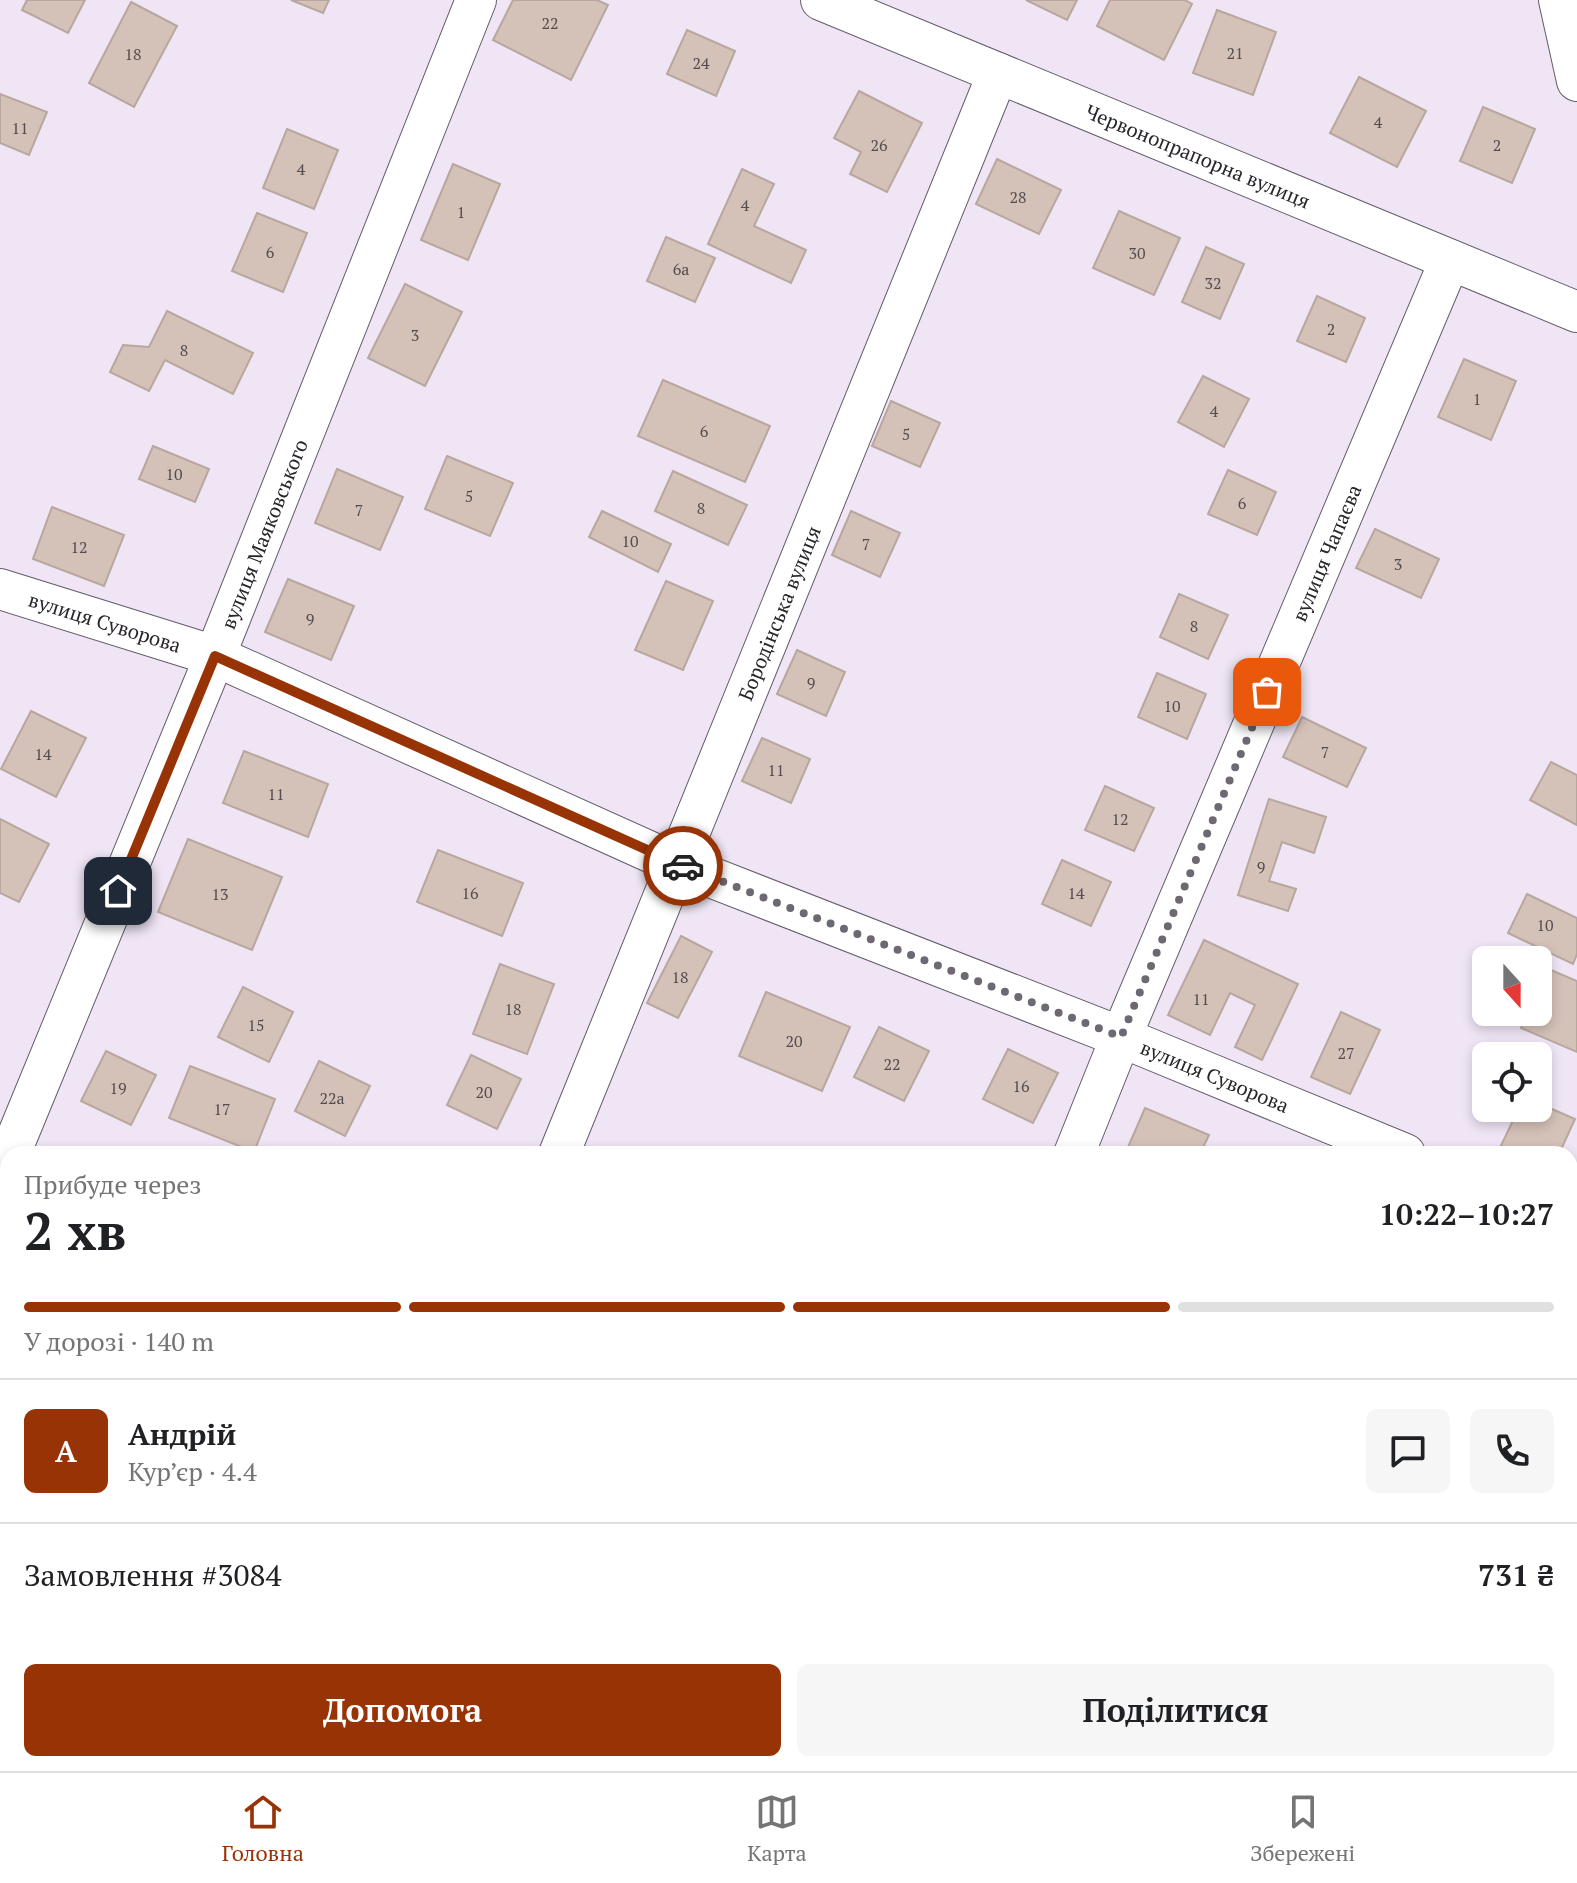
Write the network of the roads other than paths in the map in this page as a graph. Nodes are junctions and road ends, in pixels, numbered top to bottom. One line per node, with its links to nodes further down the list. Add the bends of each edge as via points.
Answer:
1 (476, 0): 9 (street, вулиця Маяковського)
2 (821, 0): 4 (street, Червонопрапорна вулиця)
3 (1559, 0): 5 (street)
4 (998, 73): 6 (street, Червонопрапорна вулиця); 10 (street, Бородінська вулиця)
5 (1577, 81)
6 (1450, 260): 7 (street, Червонопрапорна вулиця); 11 (street, вулиця Чапаєва)
7 (1577, 312)
8 (0, 589): 9 (street, вулиця Суворова)
9 (215, 656): 10 (street, вулиця Суворова); 12 (street, вулиця Маяковського)
10 (677, 864): 11 (street, вулиця Суворова); 13 (street, Бородінська вулиця)
11 (1121, 1037): 14 (street, вулиця Чапаєва); 15 (street, вулиця Суворова)
12 (13, 1146)
13 (562, 1146)
14 (1077, 1146)
15 (1386, 1146)

